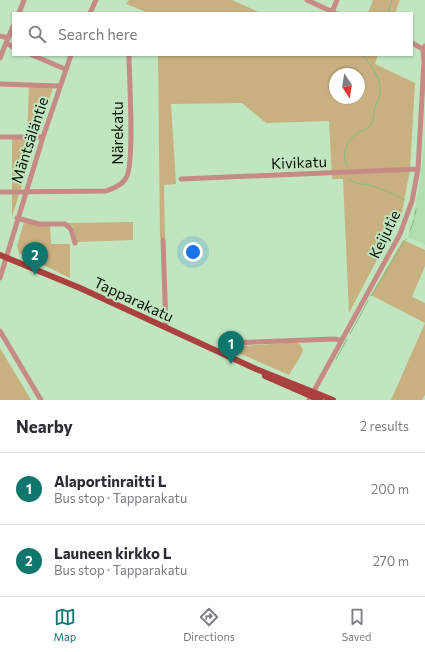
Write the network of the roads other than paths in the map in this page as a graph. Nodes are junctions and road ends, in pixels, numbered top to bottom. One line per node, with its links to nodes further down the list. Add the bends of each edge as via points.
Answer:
1 (24, 0): 5 (street)
2 (96, 0): 6 (street)
3 (307, 0): 7 (street)
4 (337, 0): 7 (street)
5 (19, 12)
6 (90, 12)
7 (333, 12)
8 (12, 28): 10 (street)
9 (0, 36): 10 (street)
10 (7, 40): 12 (street); 17 (street)
11 (413, 43): 13 (street)
12 (12, 46)
13 (424, 48): 18 (street, Keijutie)
14 (34, 56): 19 (street)
15 (72, 56): 19 (street, Mäntsäläntie)
16 (129, 56): 27 (street, Närekatu, via 130,159 127,177 116,187 106,190)
17 (0, 58)
18 (425, 60): 24 (street, Keijutie)
19 (65, 69): 21 (street, Mäntsäläntie)
20 (0, 84): 21 (street)
21 (59, 86): 23 (street, Mäntsäläntie)
22 (0, 137): 23 (street)
23 (43, 137): 27 (street, Mäntsäläntie)
24 (418, 169): 25 (street, Kivikatu); 35 (street, Keijutie, via 412,202 400,234)
25 (181, 179)
26 (0, 192): 27 (street)
27 (25, 192): 28 (street, Mäntsäläntie)
28 (17, 218): 30 (street, via 39,224 65,224 71,228); 31 (street, Mäntsäläntie)
29 (163, 240): 33 (street)
30 (75, 243)
31 (3, 256): 32 (street, Mäntsäläntie); 33 (main road, Tapparakatu)
32 (0, 278)
33 (166, 328): 37 (main road, Tapparakatu)
34 (0, 331): 38 (street)
35 (340, 340): 36 (street); 37 (street, Keijutie)
36 (230, 343)
37 (311, 396): 39 (main road, Tapparakatu); 40 (main road, Tapparakatu)
38 (41, 400)
39 (320, 400)
40 (333, 400)

